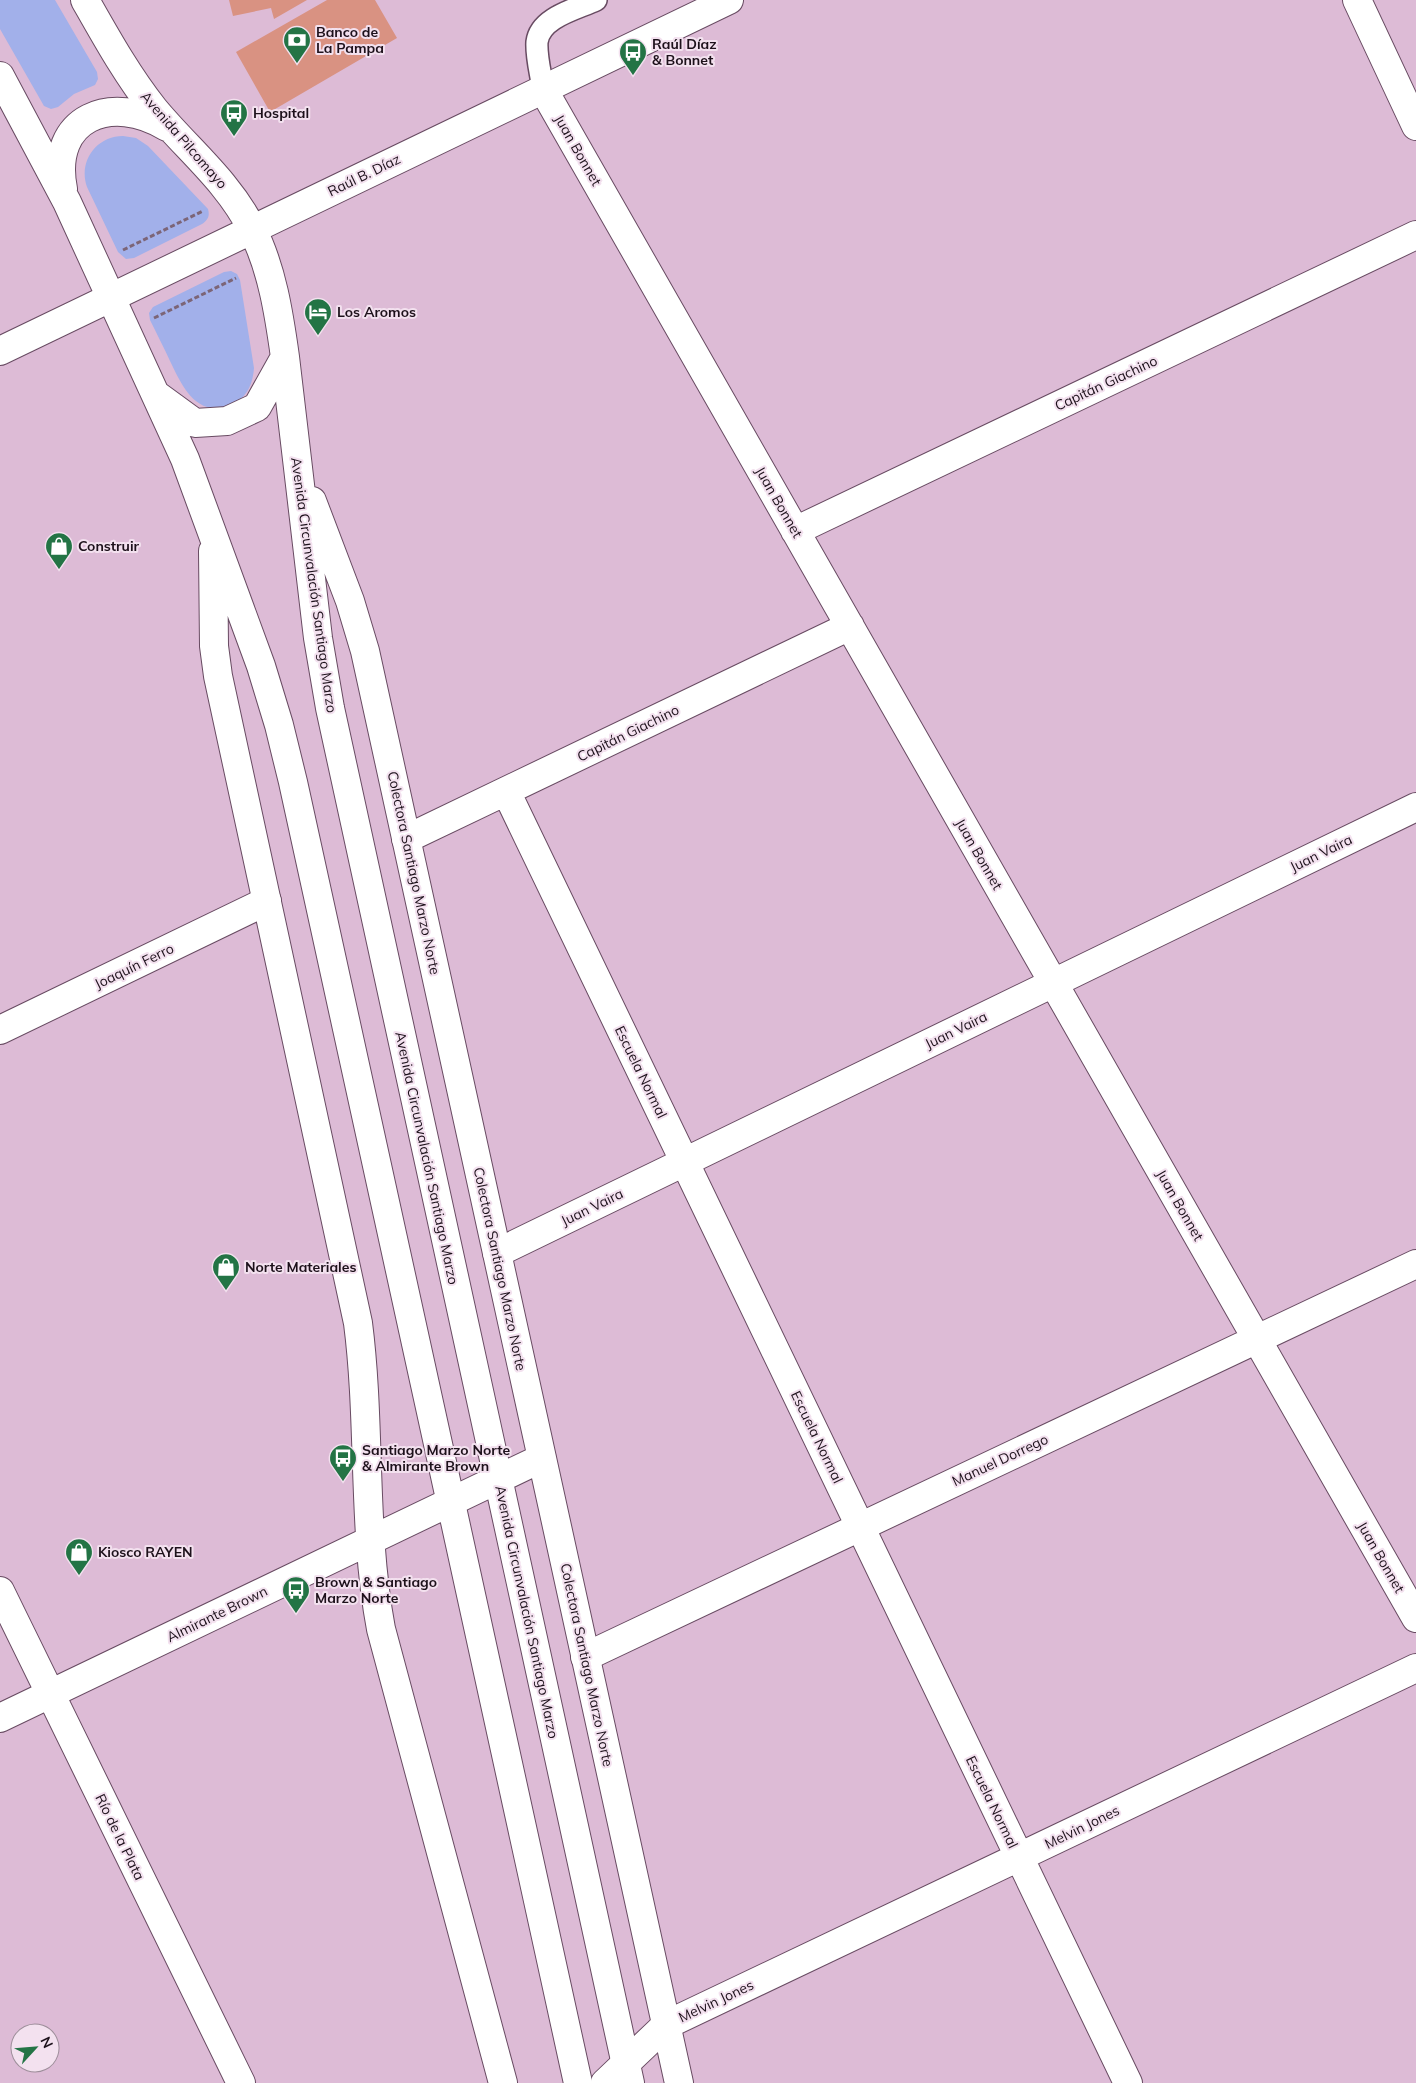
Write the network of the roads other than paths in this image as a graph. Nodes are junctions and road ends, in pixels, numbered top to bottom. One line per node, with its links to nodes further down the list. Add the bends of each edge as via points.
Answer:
1 (85, 0): 8 (street, Avenida Pilcomayo, via 130,75)
2 (596, 0): 6 (lane, via 555,18 538,36)
3 (729, 0): 6 (street, Raúl B. Díaz)
4 (1357, 0): 7 (street)
5 (0, 76): 9 (street)
6 (543, 89): 10 (street, Raúl B. Díaz); 18 (street, Juan Bonnet)
7 (1416, 126)
8 (173, 130): 9 (street, via 149,117 121,110 104,112 81,123 70,136 62,154 60,174); 10 (street, Avenida Pilcomayo, via 217,176)
9 (67, 202): 12 (street)
10 (252, 229): 12 (street, Raúl B. Díaz); 14 (street, Avenida Circunvalación Santiago Marzo, via 271,282)
11 (1416, 235): 18 (street, Capitán Giachino)
12 (112, 297): 13 (street, Raúl B. Díaz); 15 (street)
13 (0, 351)
14 (285, 357): 15 (street, via 257,407 227,421 195,423); 16 (street, Avenida Circunvalación Santiago Marzo)
15 (158, 396): 17 (street)
16 (298, 462): 22 (street, Colectora Santiago Marzo Norte, via 361,635); 31 (street, Avenida Circunvalación Santiago Marzo, via 318,638 330,708)
17 (213, 530): 23 (street, via 214,646 218,676); 32 (street, via 266,681 287,754)
18 (795, 531): 19 (street, Juan Bonnet)
19 (850, 626): 20 (street, Capitán Giachino); 24 (street, Juan Bonnet)
20 (506, 791): 22 (street, Capitán Giachino); 26 (street, Escuela Normal)
21 (1416, 807): 24 (street, Juan Vaira)
22 (406, 839): 27 (street, Colectora Santiago Marzo Norte)
23 (268, 901): 25 (street, Joaquín Ferro); 34 (street, via 357,1313)
24 (1053, 982): 26 (street, Juan Vaira); 29 (street, Juan Bonnet)
25 (0, 1030)
26 (684, 1162): 27 (street, Juan Vaira); 33 (street, Escuela Normal)
27 (497, 1253): 30 (street, Colectora Santiago Marzo Norte)
28 (1416, 1264): 29 (street, Manuel Dorrego)
29 (1257, 1339): 33 (street, Manuel Dorrego); 36 (street, Juan Bonnet)
30 (542, 1458): 31 (street, Almirante Brown); 37 (street, Colectora Santiago Marzo Norte)
31 (497, 1479): 32 (street, Almirante Brown); 43 (street, Avenida Circunvalación Santiago Marzo)
32 (451, 1502): 34 (street, Almirante Brown); 46 (street)
33 (860, 1527): 37 (street, Manuel Dorrego); 41 (street, Escuela Normal)
34 (371, 1540): 39 (street, Almirante Brown); 45 (street, via 376,1604 383,1641)
35 (0, 1591): 39 (street, Río de la Plata)
36 (1416, 1618)
37 (585, 1657): 42 (street, Colectora Santiago Marzo Norte)
38 (1416, 1668): 41 (street, Melvin Jones)
39 (50, 1694): 40 (street, Almirante Brown); 44 (street, Río de la Plata)
40 (0, 1718)
41 (1019, 1857): 42 (street, Melvin Jones); 49 (street, Escuela Normal)
42 (666, 2025): 43 (street, Melvin Jones); 48 (street, Colectora Santiago Marzo Norte)
43 (628, 2073): 47 (street, Melvin Jones)
44 (241, 2083)
45 (503, 2083)
46 (578, 2083)
47 (605, 2083)
48 (679, 2083)
49 (1128, 2083)

